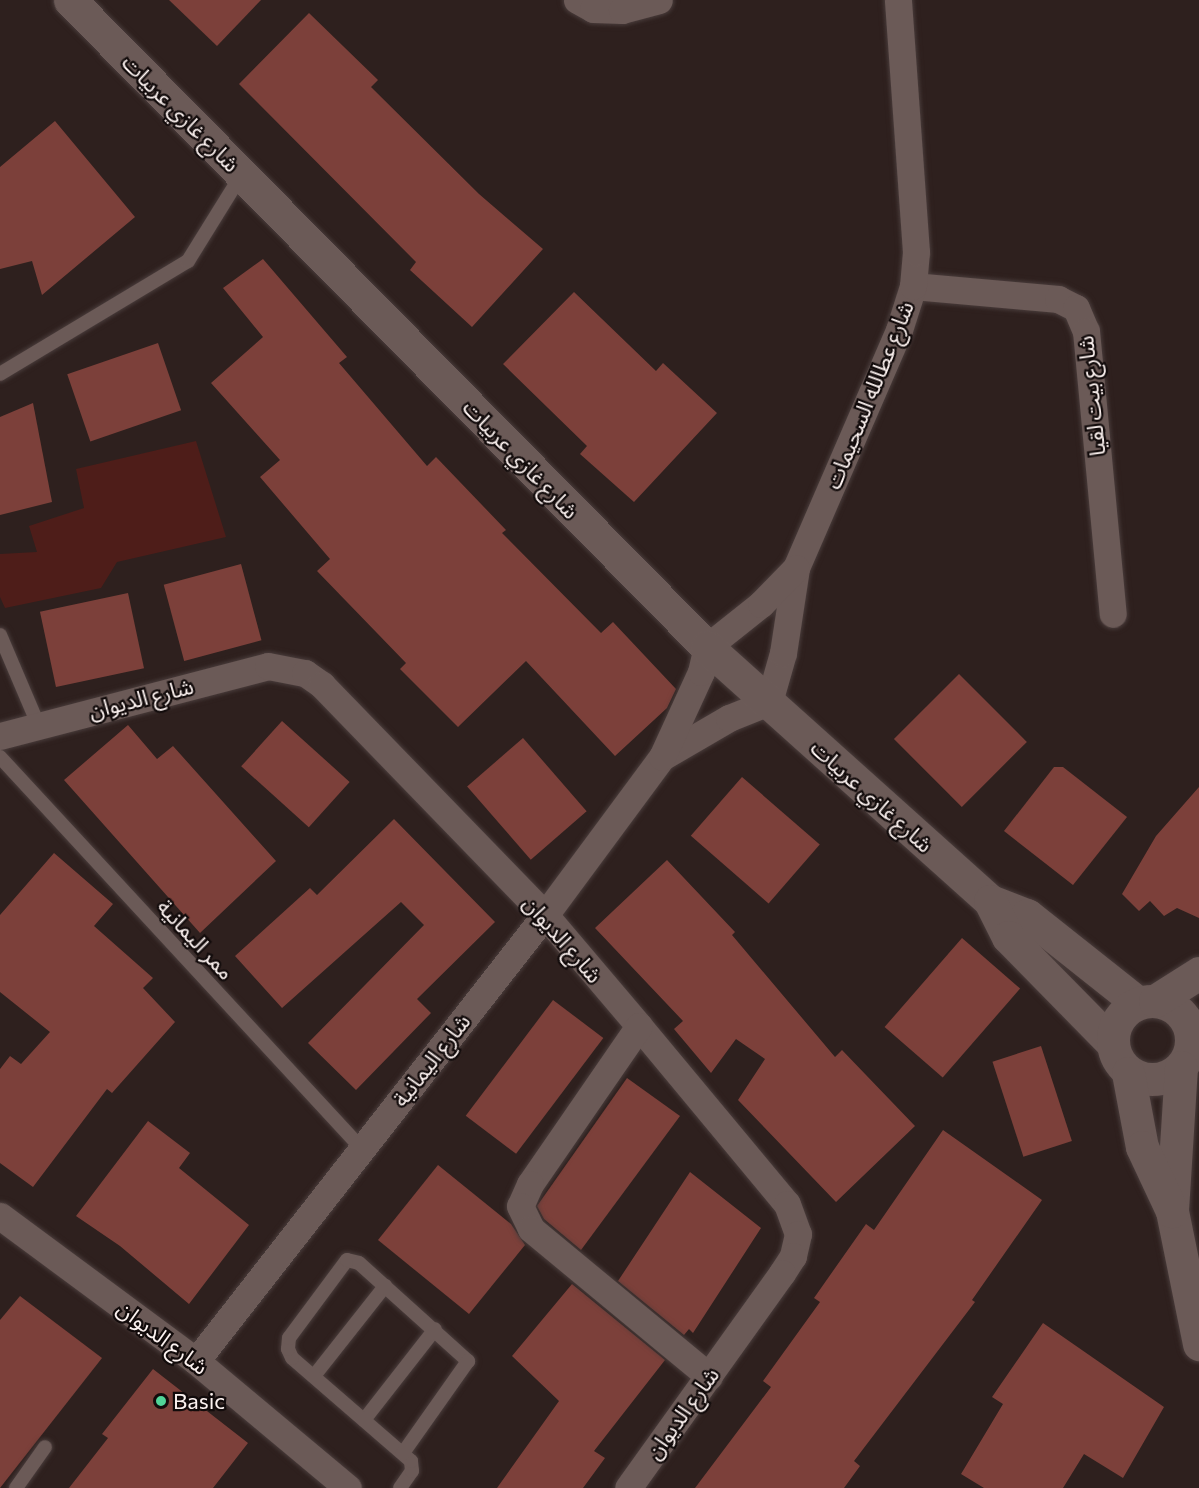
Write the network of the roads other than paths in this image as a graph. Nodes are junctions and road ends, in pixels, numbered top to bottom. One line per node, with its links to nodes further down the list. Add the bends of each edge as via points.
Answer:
1 (70, 0): 5 (street, شارع غازي عربيات)
2 (577, 0): 3 (street, via 593,9 622,10)
3 (659, 0)
4 (898, 0): 6 (street, شارع عطالله السحيمات, via 916,252)
5 (242, 174): 7 (lane, via 188,261); 11 (street, شارع غازي عربيات)
6 (913, 286): 8 (street, شارع عطالله السحيمات, via 899,330); 9 (street, شارع بيت لقيا, via 1058,299 1076,308 1086,331)
7 (0, 374)
8 (796, 568): 11 (street, شارع عطالله السحيمات, via 761,604); 12 (street, شارع عطالله السحيمات, via 783,653)
9 (1113, 614)
10 (0, 635): 13 (lane)
11 (707, 647): 12 (street, شارع غازي عربيات); 16 (street, شارع اليمانية, via 701,672)
12 (769, 702): 16 (street, شارع اليمانية, via 729,718); 17 (street, شارع غازي عربيات)
13 (38, 724): 14 (street, شارع الديوان); 18 (street, شارع الديوان, via 268,666 305,673 322,685)
14 (0, 736)
15 (0, 757): 25 (lane, ممر اليمانية)
16 (662, 757): 18 (street, شارع اليمانية)
17 (990, 901): 20 (street, شارع غازي عربيات, via 1027,915); 22 (street, شارع غازي عربيات, via 1015,945)
18 (545, 915): 21 (street, شارع الديوان); 25 (street, شارع اليمانية)
19 (1199, 973): 20 (street)
20 (1146, 1002): 22 (street, via 1124,1012 1114,1026); 23 (street, via 1180,1012 1189,1030)
21 (639, 1026): 33 (street, شارع الديوان, via 787,1204 798,1234 793,1256); 33 (street, via 530,1184 520,1206 531,1229)
22 (1112, 1043): 24 (street, via 1116,1059)
23 (1190, 1053): 24 (street, via 1155,1080); 26 (street)
24 (1128, 1072): 26 (street, via 1142,1147)
25 (362, 1149): 31 (street, شارع اليمانية)
26 (1172, 1211): 30 (street)
27 (0, 1216): 31 (street, شارع الديوان)
28 (385, 1286): 29 (lane); 32 (lane); 32 (lane, via 359,1263 347,1260 319,1294 290,1338 288,1349 292,1359)
29 (435, 1329): 34 (lane); 36 (lane, via 468,1361)
30 (1199, 1344)
31 (196, 1360): 38 (street, شارع الديوان)
32 (314, 1376): 34 (lane)
33 (709, 1376): 40 (street, شارع الديوان)
34 (364, 1420): 36 (lane)
35 (45, 1447): 37 (lane)
36 (403, 1453): 39 (lane, via 411,1461 412,1471)
37 (16, 1488)
38 (348, 1488)
39 (400, 1488)
40 (628, 1488)

